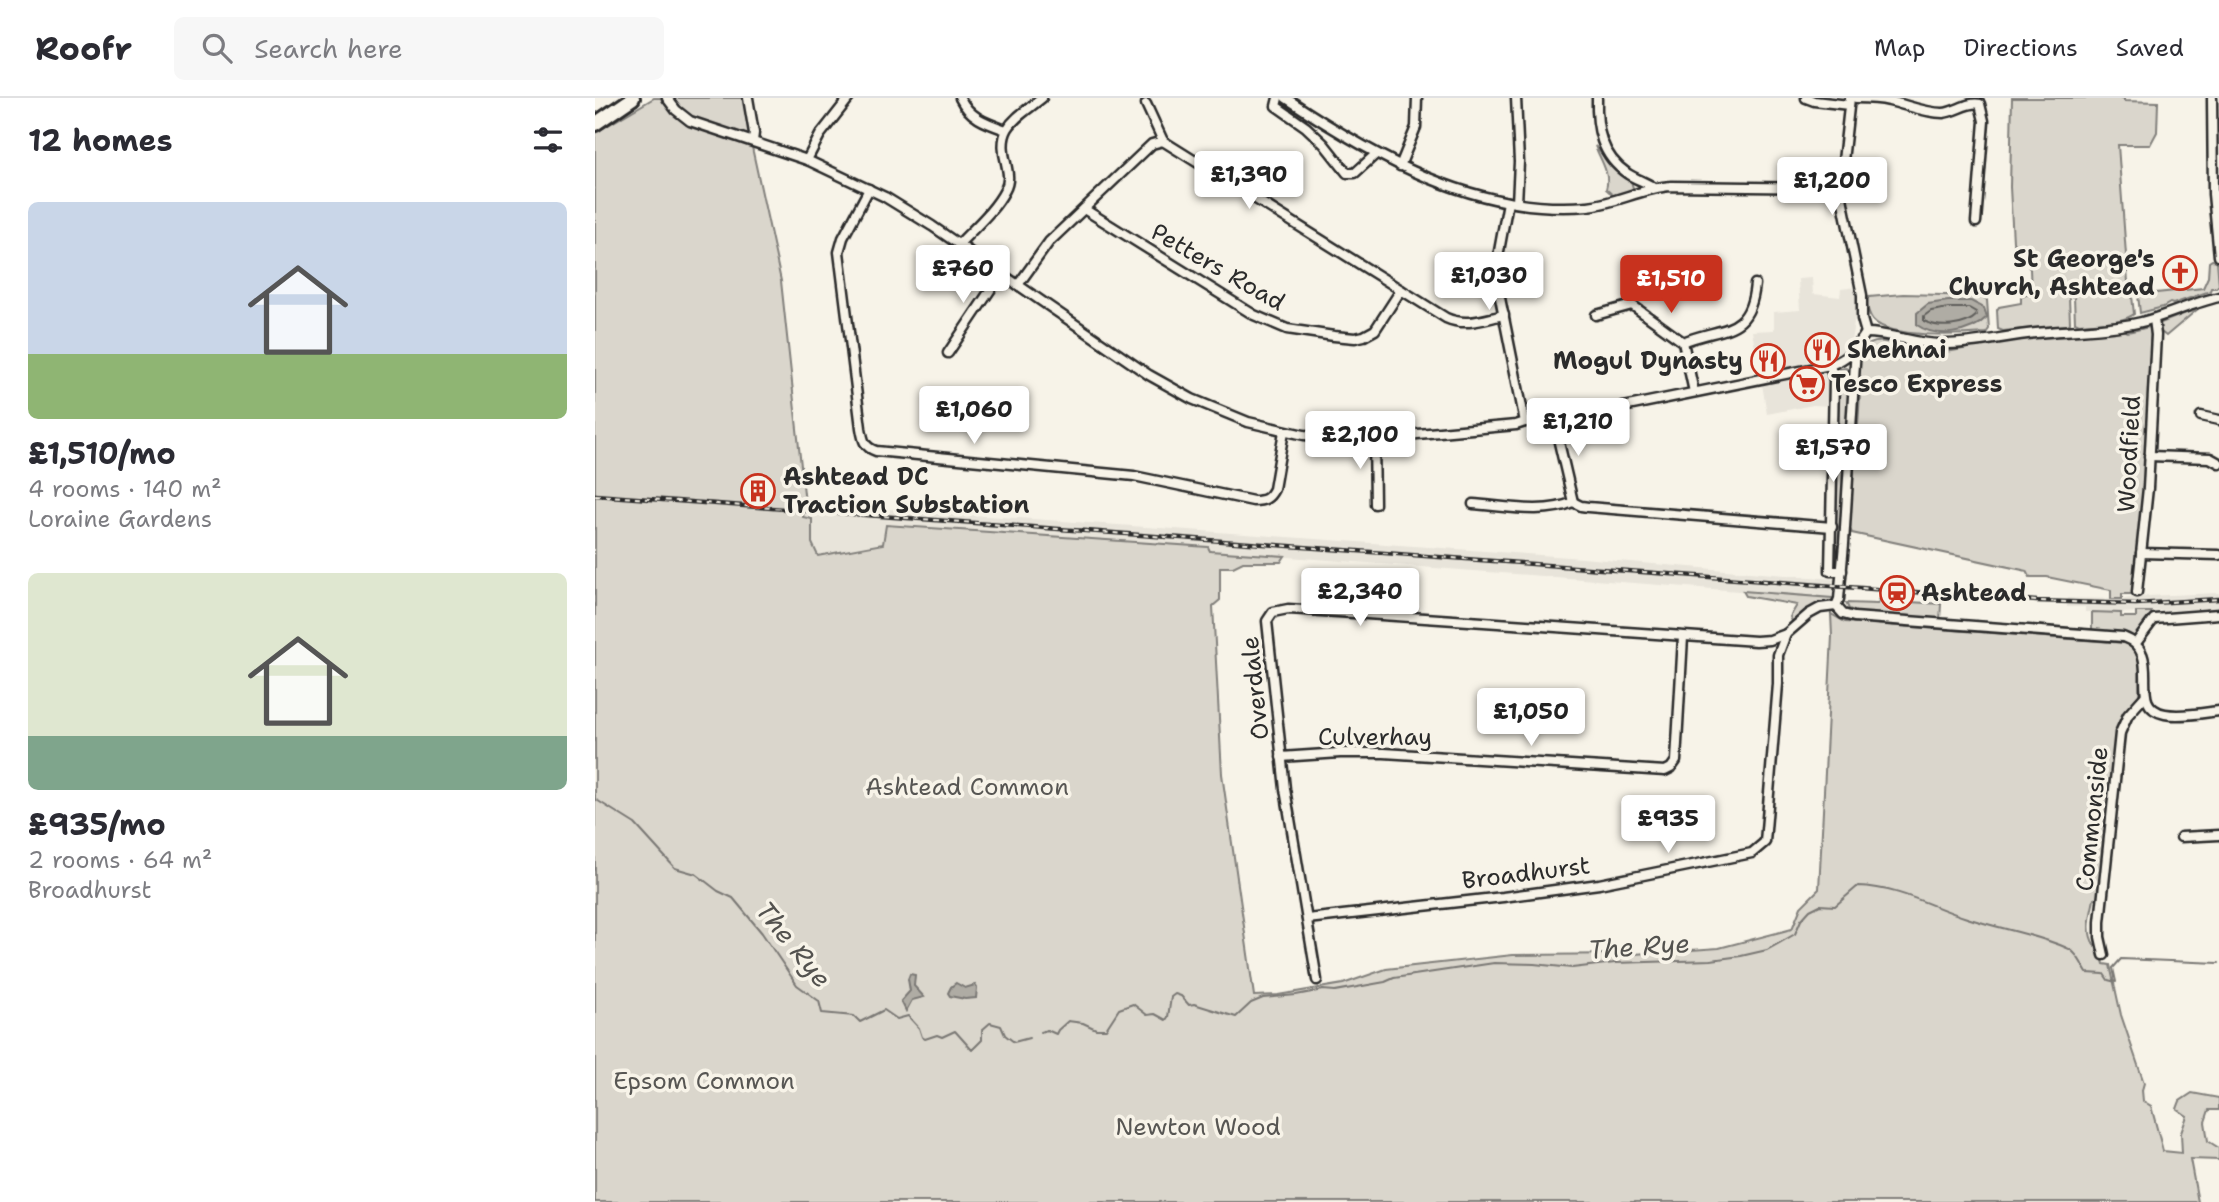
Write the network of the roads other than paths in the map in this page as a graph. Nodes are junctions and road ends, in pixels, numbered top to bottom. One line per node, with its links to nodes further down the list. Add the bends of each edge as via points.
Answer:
1 (633, 98): 16 (highway)
2 (667, 98): 18 (street, via 691,121)
3 (748, 98): 18 (street)
4 (849, 98): 21 (street)
5 (960, 98): 17 (street, via 976,118)
6 (1042, 98): 17 (street)
7 (1279, 98): 20 (street, via 1276,106 1306,127 1347,173 1355,173)
8 (1286, 98): 20 (street)
9 (1417, 98): 22 (street, via 1416,127)
10 (1516, 98): 26 (street, via 1519,162)
11 (1597, 98): 23 (street, via 1599,135 1608,156 1624,172)
12 (1806, 98): 14 (street)
13 (2212, 98): 30 (street)
14 (1852, 100): 24 (street); 28 (street, via 1886,100 1941,113 1980,104 1984,121)
15 (1146, 104): 19 (street)
16 (595, 124)
17 (1006, 130): 29 (street, via 1002,144 1009,175 1006,189)
18 (753, 141): 21 (street)
19 (1163, 141): 27 (street, via 1152,144); 34 (street)
20 (1376, 154): 22 (street)
21 (807, 160): 25 (street)
22 (1400, 166): 26 (street, via 1454,188)
23 (1653, 187): 24 (street); 26 (street, via 1589,206)
24 (1840, 188): 39 (street, via 1863,295)
25 (869, 189): 29 (street); 51 (street, via 839,252 863,442 868,449 1134,476 1253,502 1270,497 1274,489)
26 (1513, 203): 36 (street, via 1495,266)
27 (1084, 209): 33 (street, via 1049,242); 34 (street, Petters Road, via 1254,314 1287,329 1364,336 1375,330)
28 (1976, 222)
29 (959, 244): 31 (street)
30 (2219, 256)
31 (1001, 274): 33 (street); 42 (street)
32 (1755, 284): 40 (street, via 1753,299 1737,326)
33 (1018, 285): 51 (street, via 1173,389 1222,413)
34 (1401, 290): 36 (street, via 1457,323)
35 (2219, 297): 38 (street)
36 (1504, 315): 50 (street)
37 (1596, 315): 40 (street, via 1632,305)
38 (2154, 319): 39 (street, via 1950,344); 53 (street, Woodfield)
39 (1866, 333): 41 (street)
40 (1683, 342): 46 (street)
41 (1856, 347): 43 (street); 45 (street)
42 (948, 352)
43 (1843, 360): 44 (street); 45 (street)
44 (1830, 365): 46 (street); 58 (street, via 1834,380)
45 (1854, 373): 61 (street)
46 (1693, 392): 49 (street)
47 (2201, 416): 48 (street)
48 (2219, 420)
49 (1554, 421): 50 (street); 55 (street)
50 (1525, 422): 52 (street)
51 (1284, 431): 52 (street, via 1316,437)
52 (1374, 438): 56 (street)
53 (2148, 456): 54 (street); 59 (street, Woodfield)
54 (2218, 460)
55 (1573, 502): 57 (street, via 1546,508); 58 (street, via 1588,507)
56 (1375, 503)
57 (1473, 504)
58 (1832, 527): 61 (street, via 1830,571)
59 (2141, 553): 60 (street); 62 (street, Woodfield)
60 (2219, 555)
61 (1842, 571): 63 (street)
62 (2137, 592)
63 (1836, 606): 65 (street, Broadhurst, via 1808,614); 68 (street, via 1854,617 2118,636)
64 (2219, 614): 68 (street, via 2154,620)
65 (1786, 634): 67 (street, Overdale); 69 (street, Broadhurst)
66 (1683, 637): 67 (street, Overdale); 72 (street, Culverhay, via 1675,761 1664,771 1384,753); 72 (street, Overdale, via 1279,610 1267,621)
67 (1764, 641): 69 (street)
68 (2136, 643): 70 (street, via 2146,667)
69 (1778, 655): 75 (street, Broadhurst, via 1765,842 1752,853 1599,884)
70 (2145, 696): 71 (street, via 2149,705 2163,714); 76 (street, Commonside, via 2120,733 2099,922)
71 (2219, 711)
72 (1281, 757): 75 (street, Overdale)
73 (2219, 835): 74 (street)
74 (2181, 836)
75 (1307, 919): 77 (street, Overdale)
76 (2104, 955)
77 (1317, 980)

